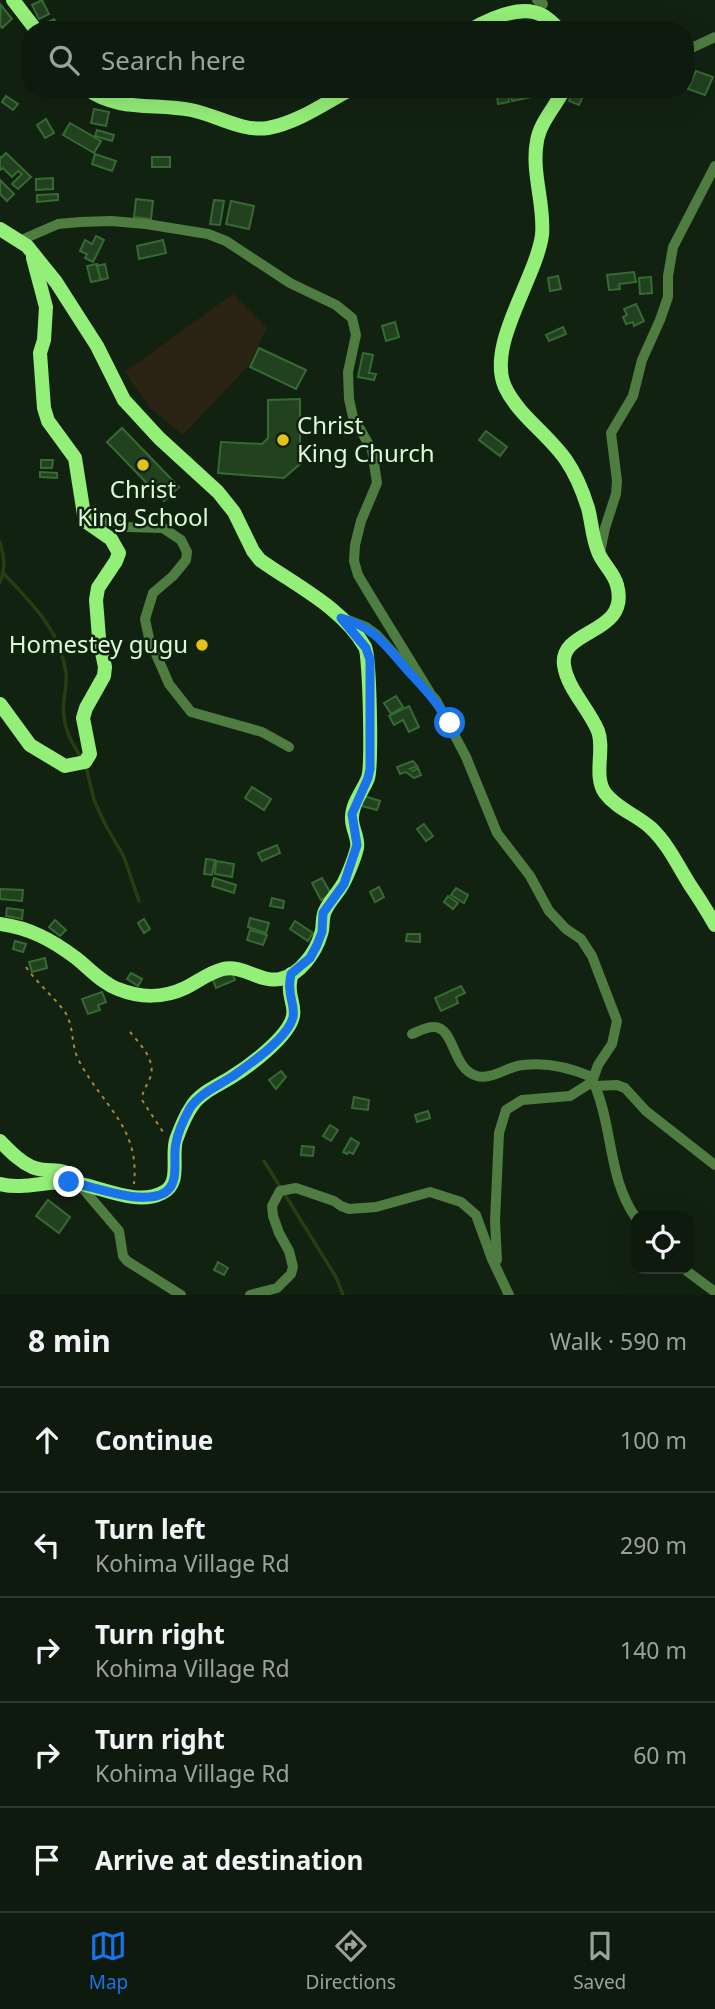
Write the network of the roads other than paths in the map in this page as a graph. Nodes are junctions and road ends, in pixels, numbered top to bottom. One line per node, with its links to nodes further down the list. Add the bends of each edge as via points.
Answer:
1 (13, 0): 3 (main road)
2 (541, 4): 4 (main road); 5 (main road)
3 (29, 21)
4 (486, 21)
5 (553, 21)
6 (715, 37): 7 (street)
7 (694, 47)
8 (101, 98): 9 (main road, via 131,107 188,109 248,129 297,118)
9 (334, 98)
10 (559, 98): 16 (main road, via 537,139 542,235 503,343 501,371 505,387 574,474)
11 (715, 166): 16 (street, via 673,247 665,307 642,360 633,396 611,433 616,494)
12 (0, 229): 13 (main road)
13 (19, 241): 14 (main road); 18 (street, via 58,224 100,221 208,234 352,318 355,335 348,372 349,399 360,432 372,450 377,483 361,521 355,561 358,575)
14 (33, 254): 15 (main road, via 46,307 40,353 44,408 75,458); 17 (main road, via 79,314 124,400 218,492 260,560)
15 (82, 513): 19 (main road, via 90,526 111,539 119,553 96,600 106,667 83,718 90,754 74,766 55,761 30,745); 20 (street, via 126,527 163,528 181,540 186,560 153,593 145,619 169,684 191,712 262,732)
16 (600, 556): 22 (main road, via 617,585 616,611 600,628 568,646 564,664 599,734 604,792 651,829)
17 (341, 618): 18 (street, via 377,635); 23 (main road, via 366,648 370,660 370,769 352,814 357,845 344,884 323,913 322,932 310,958)
18 (429, 691): 25 (street, via 450,723 497,833 530,876 549,911 582,939 592,956 617,1021 612,1044)
19 (0, 704)
20 (289, 747)
21 (0, 924): 23 (main road, via 48,938 102,980 140,995 175,992 224,968 265,978)
22 (715, 925)
23 (291, 974): 29 (main road, via 293,1016 289,1027 254,1060 195,1102 175,1146 171,1187 156,1196 133,1196)
24 (412, 1034): 25 (street, via 429,1027 443,1030 462,1066 480,1077 541,1064 564,1068)
25 (593, 1082): 27 (street, via 625,1088 646,1111); 30 (street, via 604,1110 612,1159); 31 (street, via 570,1096 522,1100 502,1117 495,1221)
26 (0, 1142): 29 (main road, via 33,1168 67,1172)
27 (715, 1165)
28 (0, 1184): 29 (main road)
29 (79, 1184): 34 (street, via 119,1231 127,1261)
30 (632, 1211)
31 (498, 1271): 35 (street, via 476,1215 461,1202 430,1192 376,1208 349,1209 288,1188 280,1191 272,1206 292,1260 291,1274 277,1287); 36 (street)
32 (691, 1274): 33 (street)
33 (715, 1292)
34 (180, 1295)
35 (250, 1295)
36 (509, 1295)

